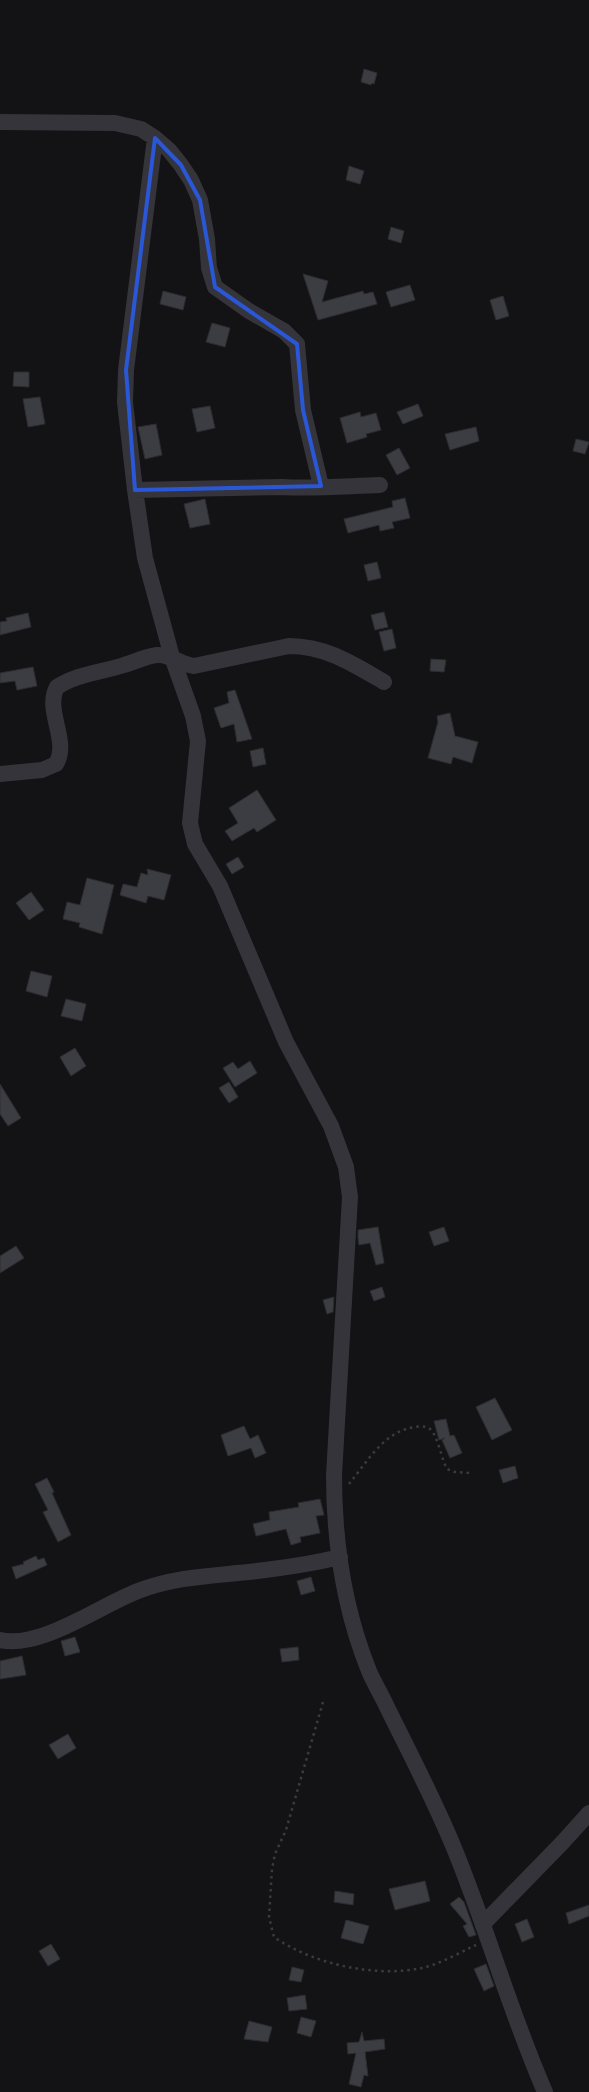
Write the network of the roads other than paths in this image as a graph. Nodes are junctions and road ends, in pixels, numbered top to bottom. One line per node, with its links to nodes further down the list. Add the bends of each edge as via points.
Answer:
1 (0, 122): 2 (street, via 115,123 141,129)
2 (155, 138): 3 (street, via 181,165 200,200 209,268 215,287 284,331 297,344 303,410); 5 (street, via 126,370 125,402)
3 (321, 486): 4 (street); 5 (street, via 304,489)
4 (380, 486)
5 (135, 490): 6 (street, via 145,558)
6 (172, 658): 7 (street, via 194,666 289,646 303,646 336,655); 8 (street, via 148,657 67,681 57,687 54,704 60,750 56,764 42,770); 9 (street, via 193,716 198,741 190,823 192,834 220,886 271,1010 331,1126 346,1167 350,1205 334,1503)
7 (384, 682)
8 (0, 774)
9 (340, 1557): 10 (street, via 264,1570 178,1579 136,1592 42,1636 17,1641); 12 (street, via 352,1617 369,1672 436,1807)
10 (0, 1640)
11 (589, 1813): 12 (street)
12 (484, 1923): 13 (street, via 506,1992)
13 (545, 2092)

